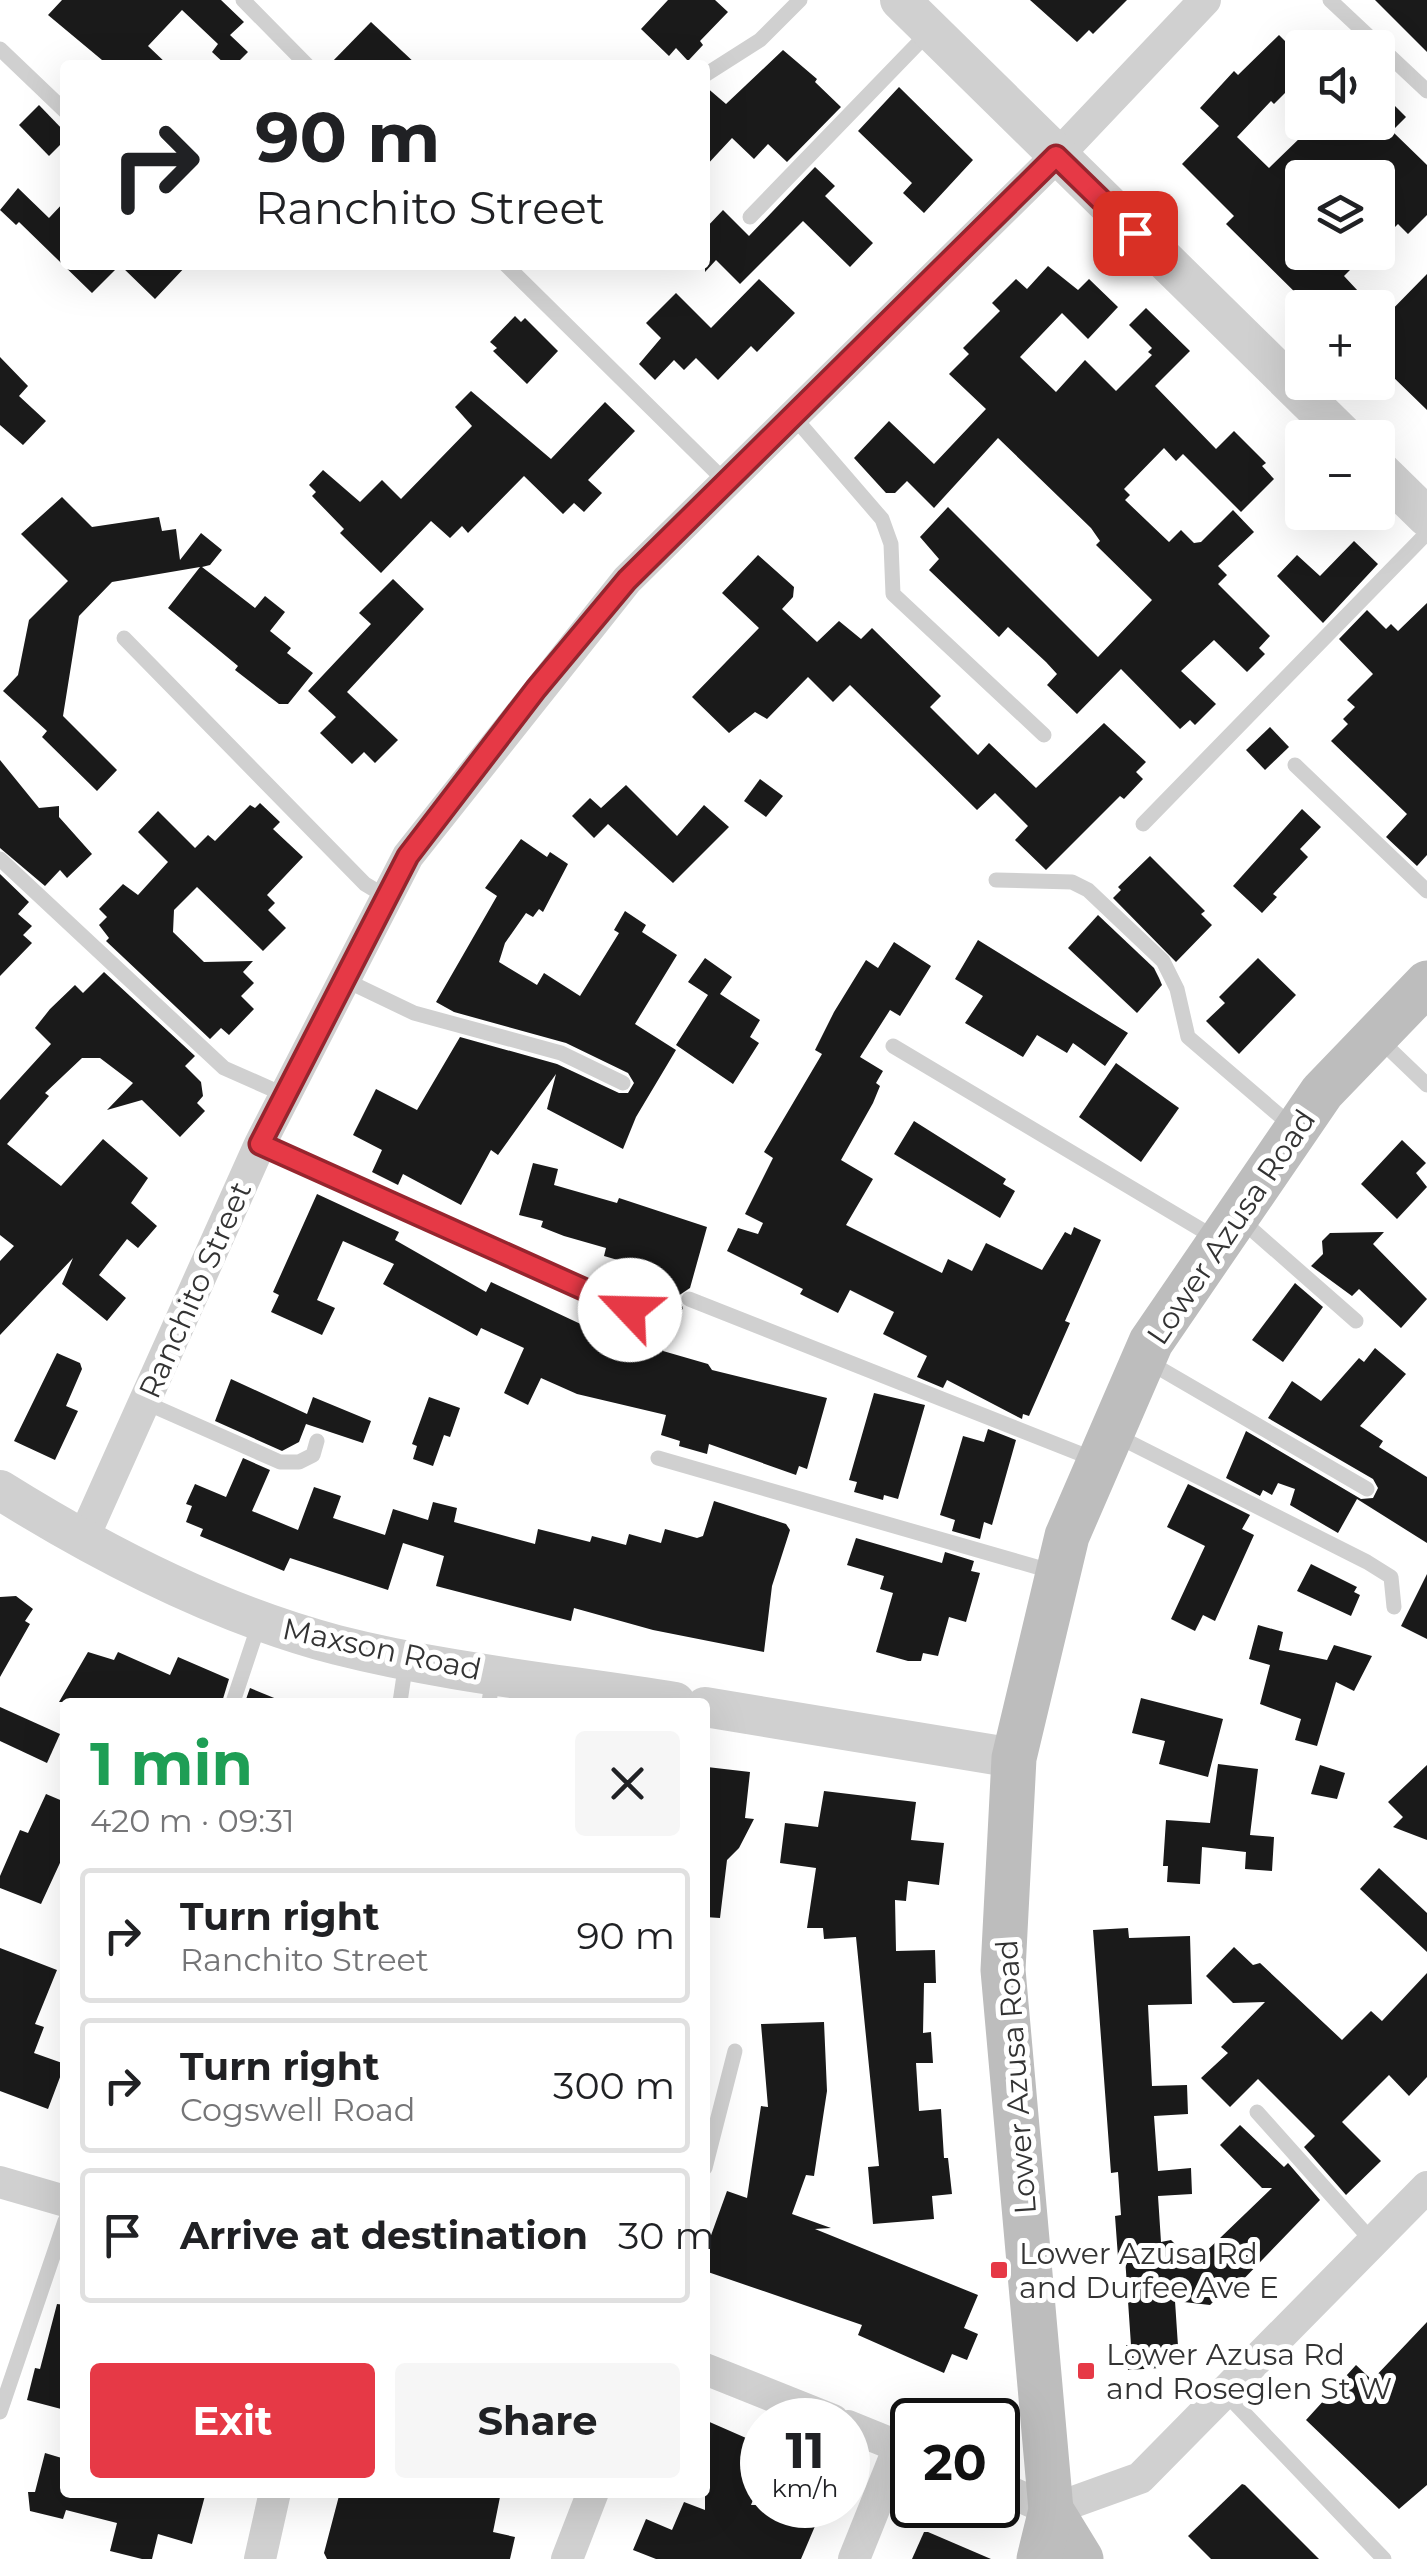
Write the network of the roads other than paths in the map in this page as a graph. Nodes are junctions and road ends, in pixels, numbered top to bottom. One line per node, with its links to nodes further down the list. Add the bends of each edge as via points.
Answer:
1 (244, 0): 8 (lane)
2 (800, 0): 9 (lane, via 760,40)
3 (900, 0): 6 (street)
4 (1206, 0): 12 (street, Ranchito Street)
5 (1330, 0): 10 (lane)
6 (931, 30): 12 (street); 13 (lane)
7 (0, 49): 11 (lane)
8 (302, 60)
9 (710, 72)
10 (1427, 92)
11 (60, 105)
12 (1056, 156): 15 (street, Ranchito Street); 16 (street)
13 (750, 216)
14 (511, 270): 17 (lane)
15 (793, 416): 17 (street, Ranchito Street); 22 (lane, via 882,520 891,544 894,594)
16 (1327, 420)
17 (726, 482): 28 (street, Ranchito Street, via 627,580 536,689 408,856)
18 (1395, 485): 19 (street)
19 (1427, 517)
20 (1427, 533): 24 (lane)
21 (124, 638): 28 (lane, via 365,884)
22 (1044, 735)
23 (1294, 764): 27 (lane)
24 (1143, 824)
25 (0, 859): 35 (lane, via 224,1068)
26 (996, 880): 36 (lane, via 1072,882 1088,890 1163,961 1188,1037)
27 (1427, 892)
28 (386, 896): 29 (street, Ranchito Street)
29 (343, 979): 33 (lane, via 414,1013 561,1053); 35 (street, Ranchito Street)
30 (1427, 982): 31 (main road, Lower Azusa Road)
31 (1376, 1036): 34 (lane); 36 (main road, Lower Azusa Road)
32 (893, 1046): 38 (lane)
33 (623, 1083)
34 (1427, 1085)
35 (285, 1095): 37 (street, Ranchito Street)
36 (1296, 1130): 38 (main road, Lower Azusa Road)
37 (260, 1144): 40 (lane); 43 (street, Ranchito Street)
38 (1229, 1229): 41 (lane); 42 (main road, Lower Azusa Road)
39 (689, 1300): 45 (lane)
40 (630, 1310)
41 (1356, 1321)
42 (1143, 1359): 45 (main road, Lower Azusa Road); 47 (lane)
43 (144, 1402): 44 (lane, via 280,1462 312,1455); 49 (street, Ranchito Street)
44 (317, 1441)
45 (1105, 1447): 50 (main road, Lower Azusa Road); 51 (lane, via 1368,1562 1391,1577)
46 (658, 1458): 50 (lane)
47 (1368, 1488)
48 (0, 1490): 49 (street, Maxson Road)
49 (82, 1542): 52 (street, Maxson Road)
50 (1058, 1573): 60 (main road, Lower Azusa Road)
51 (1394, 1608)
52 (260, 1621): 53 (street, Maxson Road); 56 (lane)
53 (406, 1658): 54 (street, Maxson Road); 57 (lane)
54 (492, 1688): 55 (street, Maxson Road)
55 (572, 1694): 58 (street, Maxson Road)
56 (234, 1698)
57 (401, 1698)
58 (624, 1698)
59 (710, 1709): 60 (street)
60 (1014, 1758): 77 (main road, Lower Azusa Road, via 1003,1970)
61 (734, 2052): 63 (lane)
62 (1257, 2112): 68 (lane)
63 (710, 2148)
64 (0, 2182): 66 (street)
65 (1427, 2187): 68 (street)
66 (60, 2200)
67 (60, 2236): 72 (lane)
68 (1373, 2242): 70 (street)
69 (710, 2370): 71 (street)
70 (1225, 2392): 77 (street, via 1140,2478); 83 (lane)
71 (779, 2398)
72 (0, 2412)
73 (890, 2484): 80 (street)
74 (1020, 2497): 77 (street)
75 (273, 2498): 78 (street)
76 (591, 2498): 79 (street)
77 (1051, 2510): 81 (main road, Lower Azusa Road); 82 (main road, Lower Azusa Road)
78 (260, 2559)
79 (566, 2559)
80 (854, 2559)
81 (1039, 2559)
82 (1080, 2559)
83 (1384, 2559)

